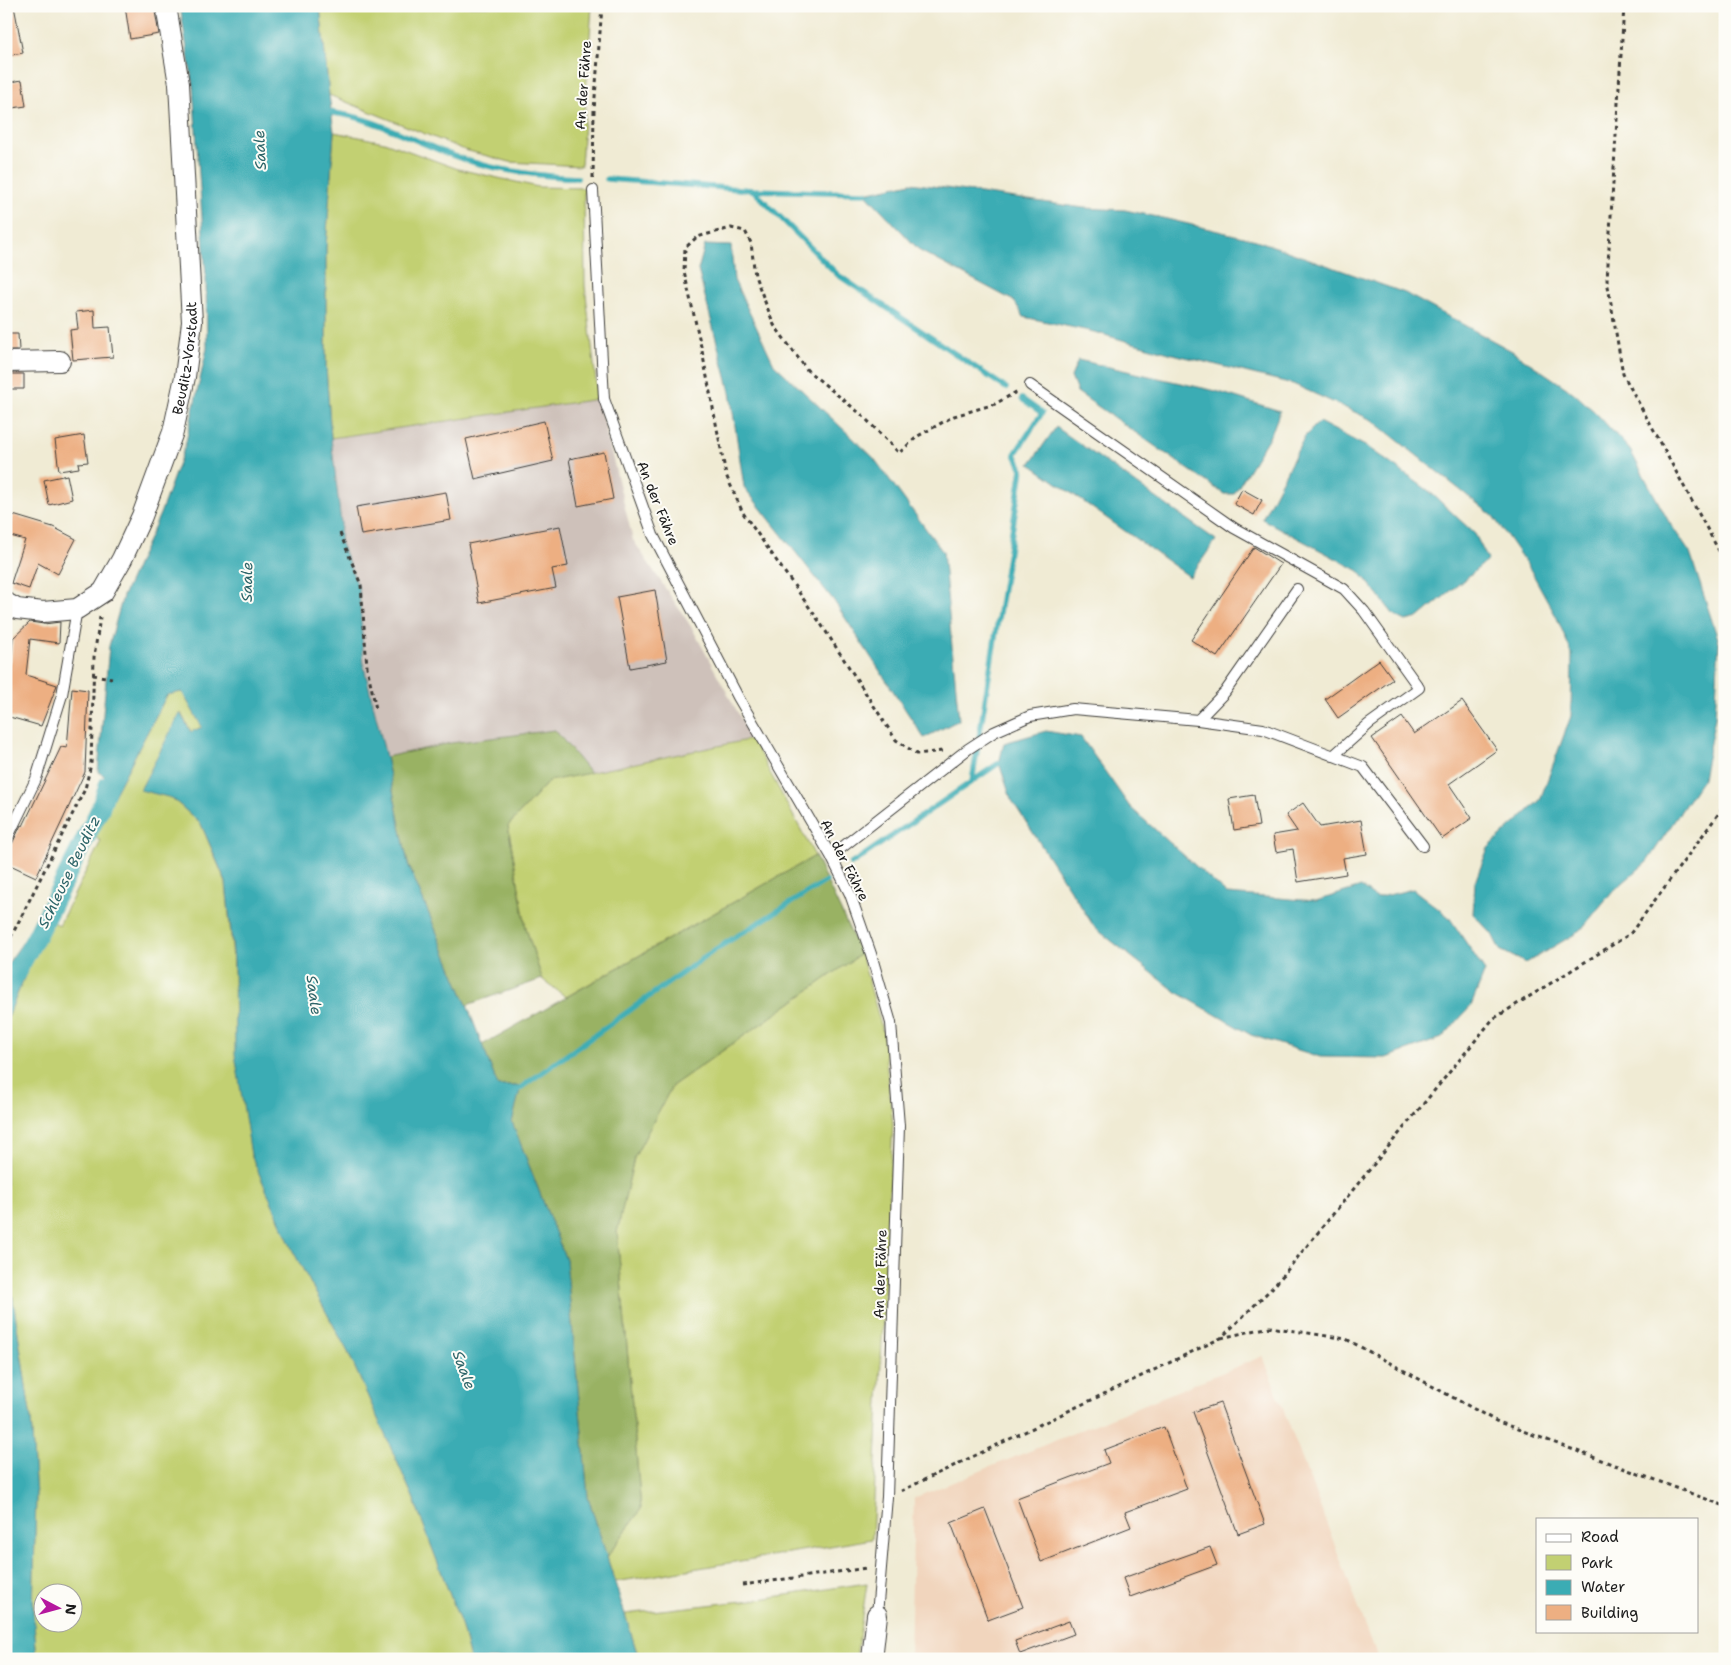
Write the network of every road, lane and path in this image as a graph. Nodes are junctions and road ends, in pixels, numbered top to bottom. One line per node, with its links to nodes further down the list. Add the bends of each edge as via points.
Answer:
1 (166, 6): 12 (street, Beuditz-Vorstadt, via 179,84 192,322 173,432 142,516)
2 (602, 6): 4 (path, An der Fähre)
3 (1624, 6): 10 (path, via 1607,280 1623,374)
4 (593, 165)
5 (593, 190): 24 (lane, An der Fähre, via 607,408 653,535 738,697)
6 (60, 361): 7 (street)
7 (6, 362)
8 (1030, 385): 19 (path, via 995,404 954,416 918,436 899,453 862,416 807,370 774,325 756,276 752,243 745,231 731,228 697,237 685,248 684,271 726,475 743,514 821,624 896,740 917,754); 20 (lane, via 1234,528 1344,589 1364,611 1419,688 1369,724)
9 (340, 533): 17 (path, via 361,585 367,667)
10 (1725, 562)
11 (1298, 588): 18 (lane, via 1225,692)
12 (103, 592): 14 (street, Beuditz-Vorstadt); 15 (path)
13 (6, 604): 14 (street, Beuditz-Vorstadt, via 17,609 43,612)
14 (77, 609): 22 (lane, via 62,696 36,778)
15 (93, 675): 16 (path); 25 (path, via 91,764 85,789)
16 (112, 678)
17 (376, 709)
18 (1198, 720): 19 (lane, via 1073,709 1030,716 994,732); 20 (lane, via 1263,729)
19 (969, 748): 24 (lane)
20 (1333, 756): 23 (lane, via 1363,767)
21 (1725, 805): 26 (path, via 1630,934 1493,1020 1275,1285)
22 (6, 841)
23 (1423, 846)
24 (831, 856): 27 (lane, An der Fähre, via 850,894 892,1022 898,1126)
25 (6, 944)
26 (1221, 1338): 27 (path); 28 (path, via 1270,1327 1346,1339 1496,1421)
27 (886, 1497): 29 (lane, An der Fähre)
28 (1725, 1506)
29 (880, 1566): 30 (path); 31 (lane, An der Fähre)
30 (742, 1585)
31 (876, 1615): 32 (street)
32 (872, 1659)

